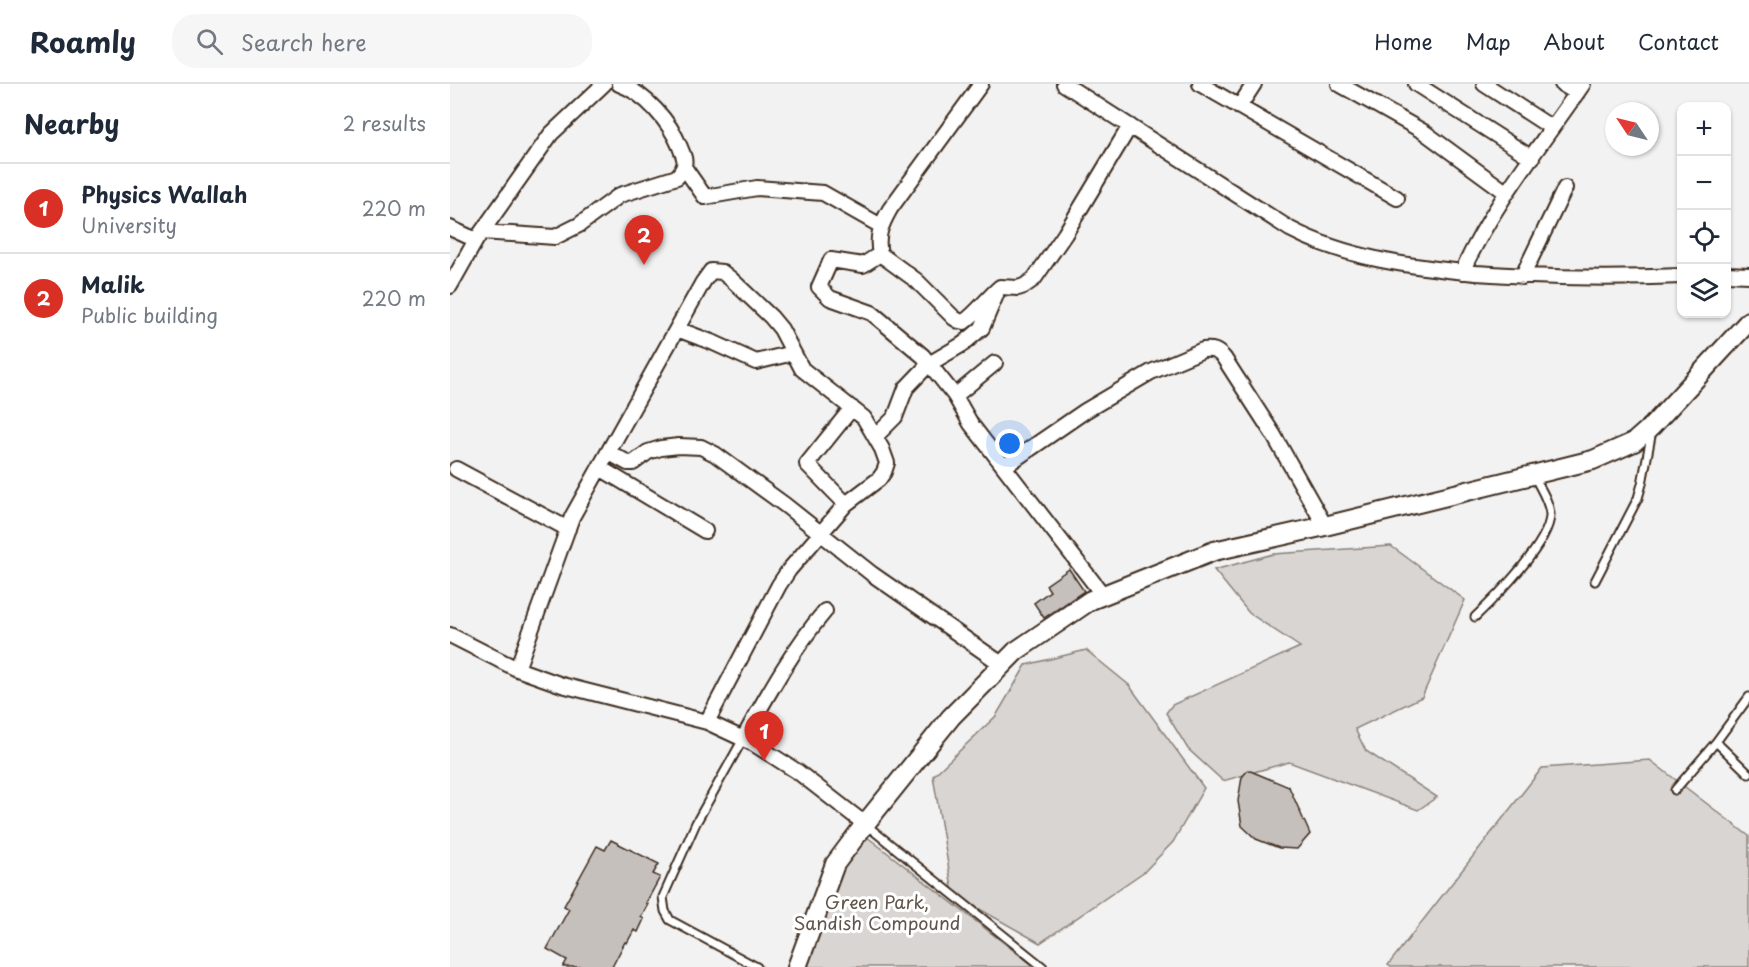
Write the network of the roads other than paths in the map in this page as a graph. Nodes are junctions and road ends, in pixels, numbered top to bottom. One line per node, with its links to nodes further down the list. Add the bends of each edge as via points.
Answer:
1 (604, 84): 23 (street, via 551,134)
2 (619, 84): 17 (street, via 644,100 667,123 681,149)
3 (981, 84): 21 (street)
4 (1064, 84): 14 (street)
5 (1200, 84): 13 (street)
6 (1254, 84): 13 (street)
7 (1339, 84): 11 (street)
8 (1416, 84): 16 (street)
9 (1484, 84): 15 (street)
10 (1562, 84): 12 (street)
11 (1360, 89): 19 (street)
12 (1580, 89): 15 (street)
13 (1239, 107): 20 (street)
14 (1130, 126): 25 (street, via 1313,241 1402,265); 31 (street, via 1034,279 1018,288)
15 (1552, 128): 16 (street)
16 (1532, 158): 19 (street)
17 (684, 167): 21 (street, via 705,197 758,188 823,193); 23 (street, via 676,177 620,195 555,237)
18 (1565, 188): 29 (street)
19 (1507, 193): 25 (street)
20 (1397, 198)
21 (880, 226): 24 (street)
22 (450, 228): 23 (street)
23 (479, 236): 30 (street)
24 (880, 254): 31 (street, via 917,281 959,321 972,317); 36 (street, via 863,264 831,260 819,287 830,298 872,313)
25 (1462, 272): 29 (street)
26 (1731, 274): 27 (street)
27 (1749, 275)
28 (1677, 276): 29 (street)
29 (1522, 277)
30 (450, 286)
31 (1000, 287): 36 (street, via 982,328)
32 (1749, 321): 39 (main road)
33 (677, 329): 34 (street, via 756,363); 34 (street, via 703,282 711,271 716,271 731,279 771,317); 41 (street)
34 (793, 354): 38 (street, via 809,376)
35 (994, 363): 37 (street)
36 (929, 364): 37 (street); 40 (street, via 906,388 896,417)
37 (955, 396): 42 (street, via 971,424)
38 (852, 408): 40 (street, via 864,418); 46 (street, via 807,464)
39 (1652, 426): 45 (main road, via 1634,442 1593,460); 51 (lane, via 1638,498)
40 (875, 437): 46 (street, via 887,463 884,472)
41 (608, 452): 43 (street); 50 (street, via 633,463 661,448 701,447)
42 (1005, 466): 47 (street, via 1151,372 1212,349 1224,358 1273,434); 52 (street)
43 (600, 468): 48 (street); 49 (street)
44 (456, 469): 48 (street)
45 (1533, 474): 47 (main road); 54 (lane, via 1548,502 1550,523 1521,567)
46 (846, 504): 50 (street)
47 (1325, 526): 52 (main road, via 1214,551)
48 (568, 529): 57 (street)
49 (705, 531)
50 (819, 534): 56 (street); 59 (street, via 779,585)
51 (1595, 581)
52 (1103, 595): 56 (main road, via 1016,651)
53 (825, 611): 60 (street, via 803,637)
54 (1475, 617)
55 (450, 635): 57 (street)
56 (1003, 665): 64 (main road, via 951,717)
57 (517, 669): 59 (street)
58 (1749, 698): 61 (lane)
59 (707, 722): 60 (street)
60 (742, 739): 64 (street, via 798,772); 65 (lane, via 696,823 663,897 670,920)
61 (1716, 742): 62 (lane); 63 (lane)
62 (1749, 774)
63 (1675, 790)
64 (865, 824): 66 (main road, via 835,864); 67 (lane)
65 (757, 967)
66 (797, 967)
67 (1043, 967)

